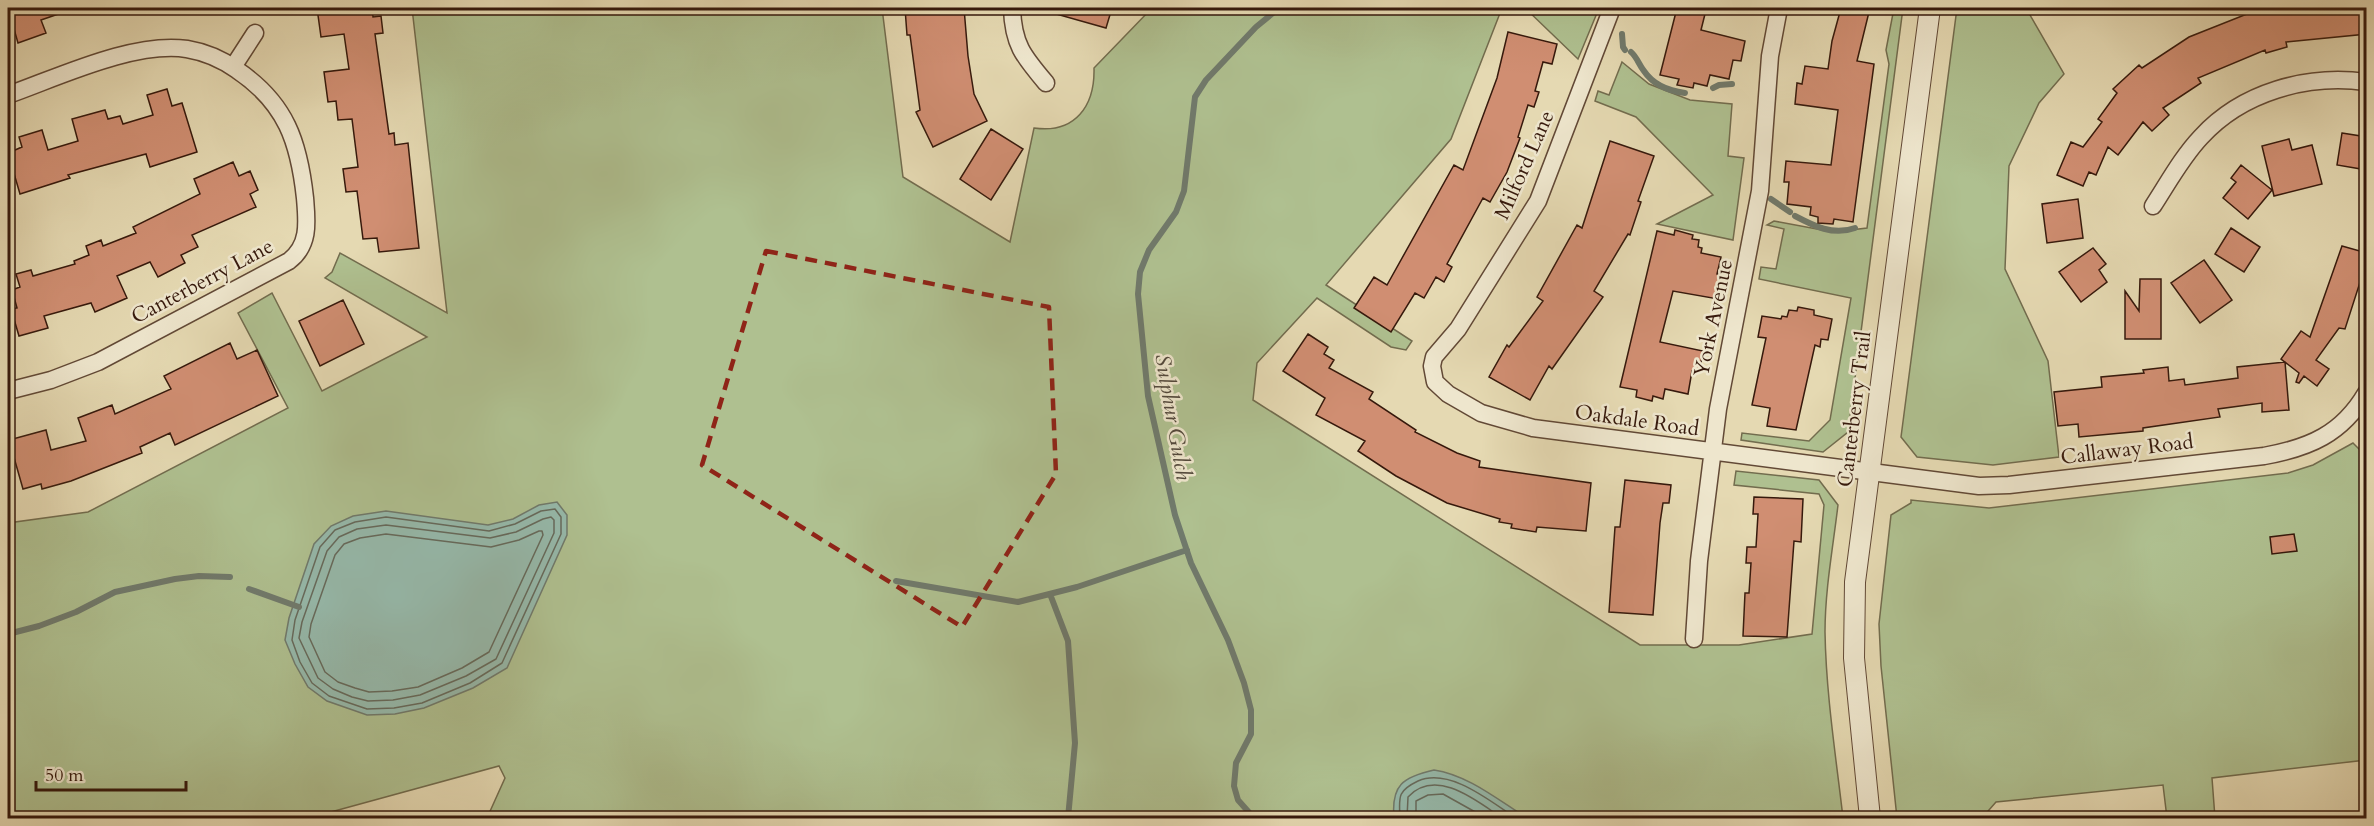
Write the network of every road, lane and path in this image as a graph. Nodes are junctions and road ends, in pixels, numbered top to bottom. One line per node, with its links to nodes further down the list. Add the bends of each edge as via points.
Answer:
1 (1012, 8): 8 (street, via 1018,44)
2 (1612, 8): 11 (street, Milford Lane, via 1538,201 1458,329)
3 (1779, 8): 14 (street, York Avenue, via 1770,56 1760,191 1725,365)
4 (1930, 8): 15 (street, Canterberry Trail)
5 (255, 33): 6 (street)
6 (233, 67): 9 (street, Canterberry Lane, via 190,50 151,48); 12 (street, Canterberry Lane, via 266,93 292,135 306,206 302,250 283,264 98,362)
7 (2367, 82): 10 (street, via 2327,80 2292,85 2236,109 2202,136)
8 (1046, 83)
9 (8, 95)
10 (2153, 206)
11 (1434, 357): 14 (street, Oakdale Road, via 1432,374 1441,389 1492,417 1533,428)
12 (8, 391)
13 (2367, 393): 15 (street, Callaway Road, via 2349,416 2311,444 2264,456 1995,486)
14 (1712, 453): 15 (street, Oakdale Road); 16 (street, York Avenue)
15 (1870, 473): 17 (street, Canterberry Trail, via 1855,582 1853,631)
16 (1694, 639)
17 (1870, 819)

